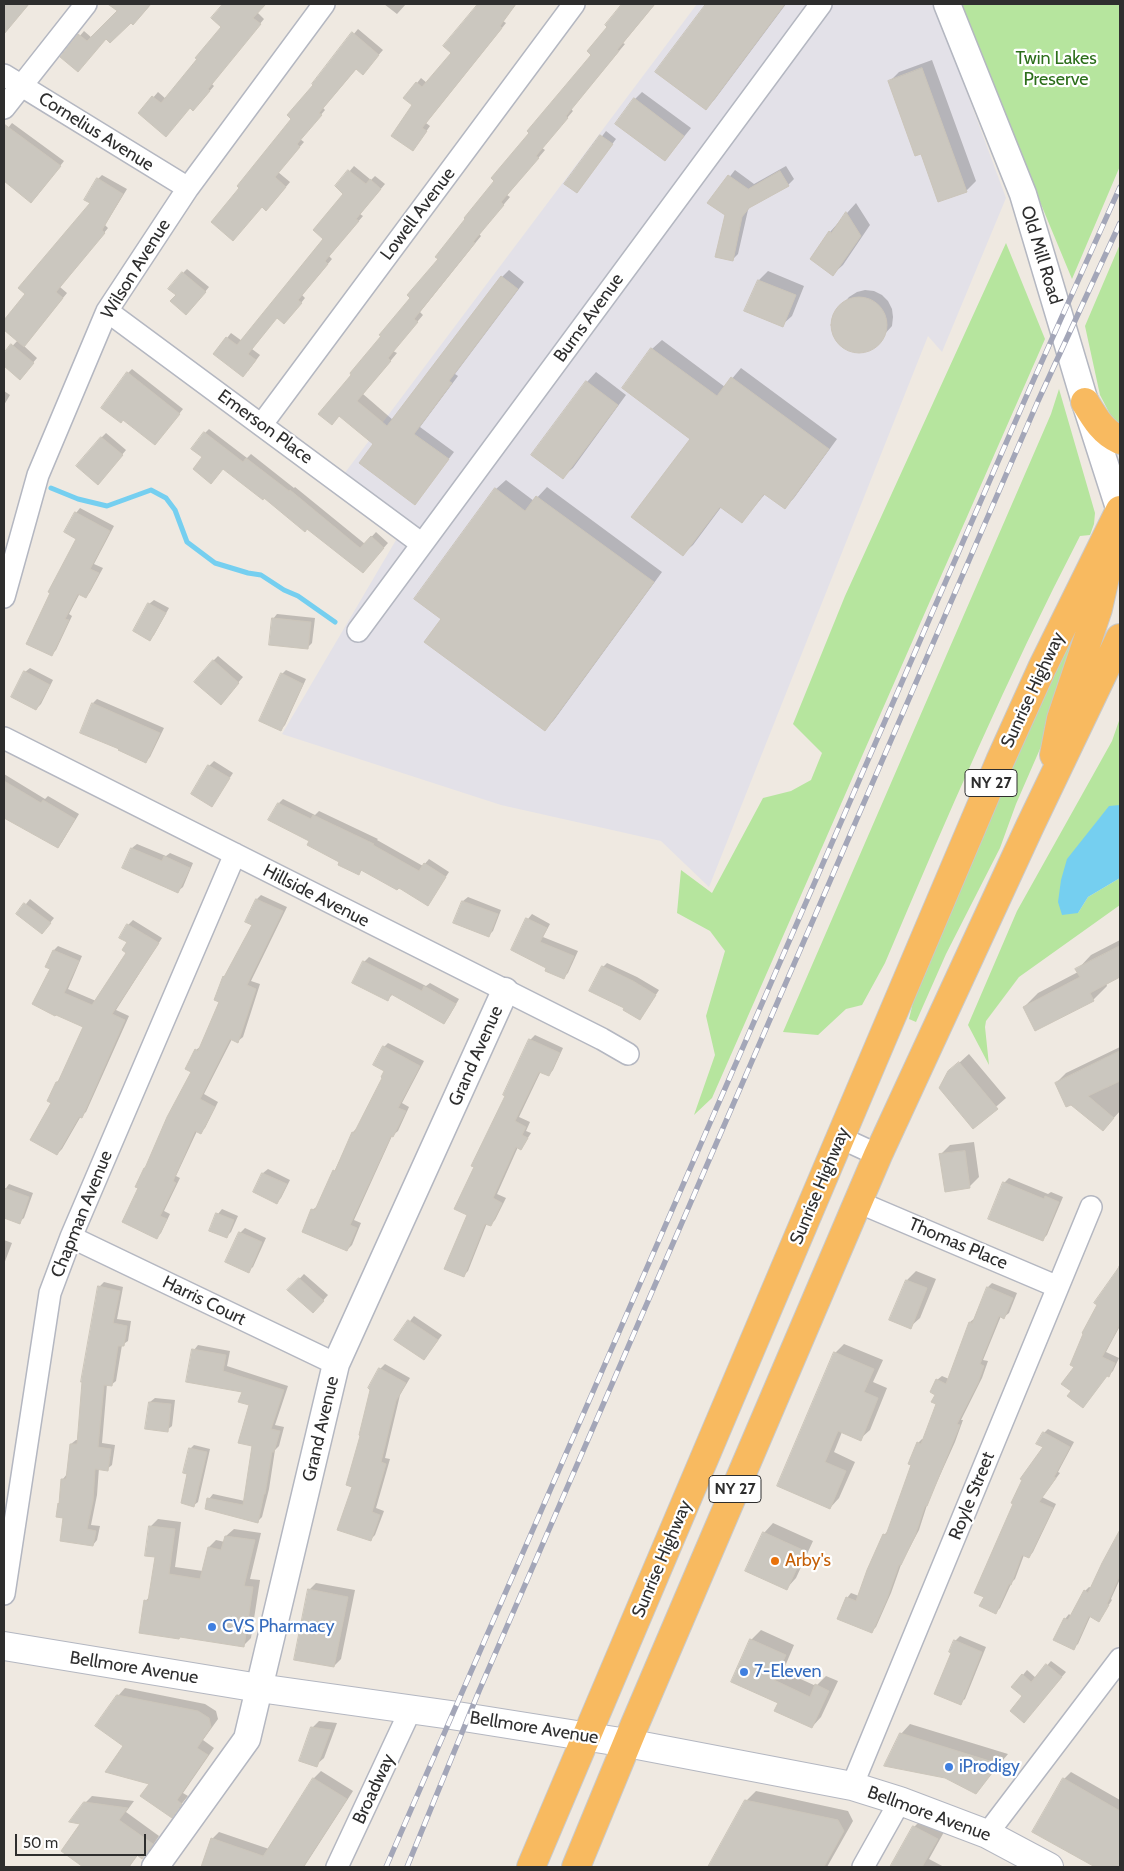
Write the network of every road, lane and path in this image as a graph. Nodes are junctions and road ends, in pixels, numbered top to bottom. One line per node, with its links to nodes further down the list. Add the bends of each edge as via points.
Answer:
1 (86, 4): 6 (street)
2 (324, 4): 8 (street, Wilson Avenue)
3 (574, 4): 11 (street, Lowell Avenue)
4 (822, 4): 14 (street, Burns Avenue)
5 (947, 4): 10 (street, Old Mill Road, via 1023,194)
6 (12, 81): 7 (street); 8 (street, Cornelius Avenue)
7 (4, 108)
8 (188, 188): 9 (street, Wilson Avenue)
9 (107, 310): 11 (street, Emerson Place); 15 (street, Wilson Avenue, via 38,475)
10 (1085, 402): 12 (highway, via 1102,426); 13 (street, Old Mill Road)
11 (262, 424): 14 (street, Emerson Place)
12 (1120, 440)
13 (1120, 511): 19 (highway, via 1098,609 1061,719); 23 (highway, Sunrise Highway / NY 27, via 1000,761)
14 (422, 544): 16 (street, Burns Avenue)
15 (4, 597)
16 (358, 631)
17 (1120, 638): 19 (highway, NY 27)
18 (4, 738): 20 (street, Hillside Avenue)
19 (1047, 792): 24 (highway, NY 27)
20 (235, 854): 21 (street, Hillside Avenue); 27 (street, Chapman Avenue)
21 (505, 991): 22 (street, Hillside Avenue); 29 (street, Grand Avenue)
22 (628, 1054)
23 (841, 1138): 24 (street); 35 (highway, Sunrise Highway / NY 27)
24 (878, 1155): 25 (highway, NY 27)
25 (858, 1202): 28 (street, Thomas Place); 36 (highway, NY 27)
26 (1092, 1206): 28 (street, Royle Street)
27 (71, 1237): 29 (street, Harris Court); 30 (street, Chapman Avenue, via 50,1293)
28 (1058, 1287): 37 (street, Royle Street)
29 (336, 1364): 33 (street, Grand Avenue)
30 (4, 1594)
31 (4, 1646): 33 (main road, Bellmore Avenue)
32 (1120, 1659): 39 (street)
33 (259, 1688): 34 (main road, Bellmore Avenue); 40 (street, Grand Avenue, via 247,1739)
34 (410, 1710): 35 (main road, Bellmore Avenue); 41 (street, Broadway)
35 (587, 1737): 36 (main road, Bellmore Avenue); 42 (highway, Sunrise Highway / NY 27)
36 (627, 1743): 37 (main road, Bellmore Avenue); 43 (highway, NY 27)
37 (852, 1786): 38 (main road, Bellmore Avenue)
38 (900, 1800): 39 (main road, Bellmore Avenue); 44 (street)
39 (987, 1834): 45 (main road, Bellmore Avenue)
40 (155, 1867)
41 (337, 1867)
42 (531, 1867)
43 (576, 1867)
44 (863, 1867)
45 (1049, 1867)

